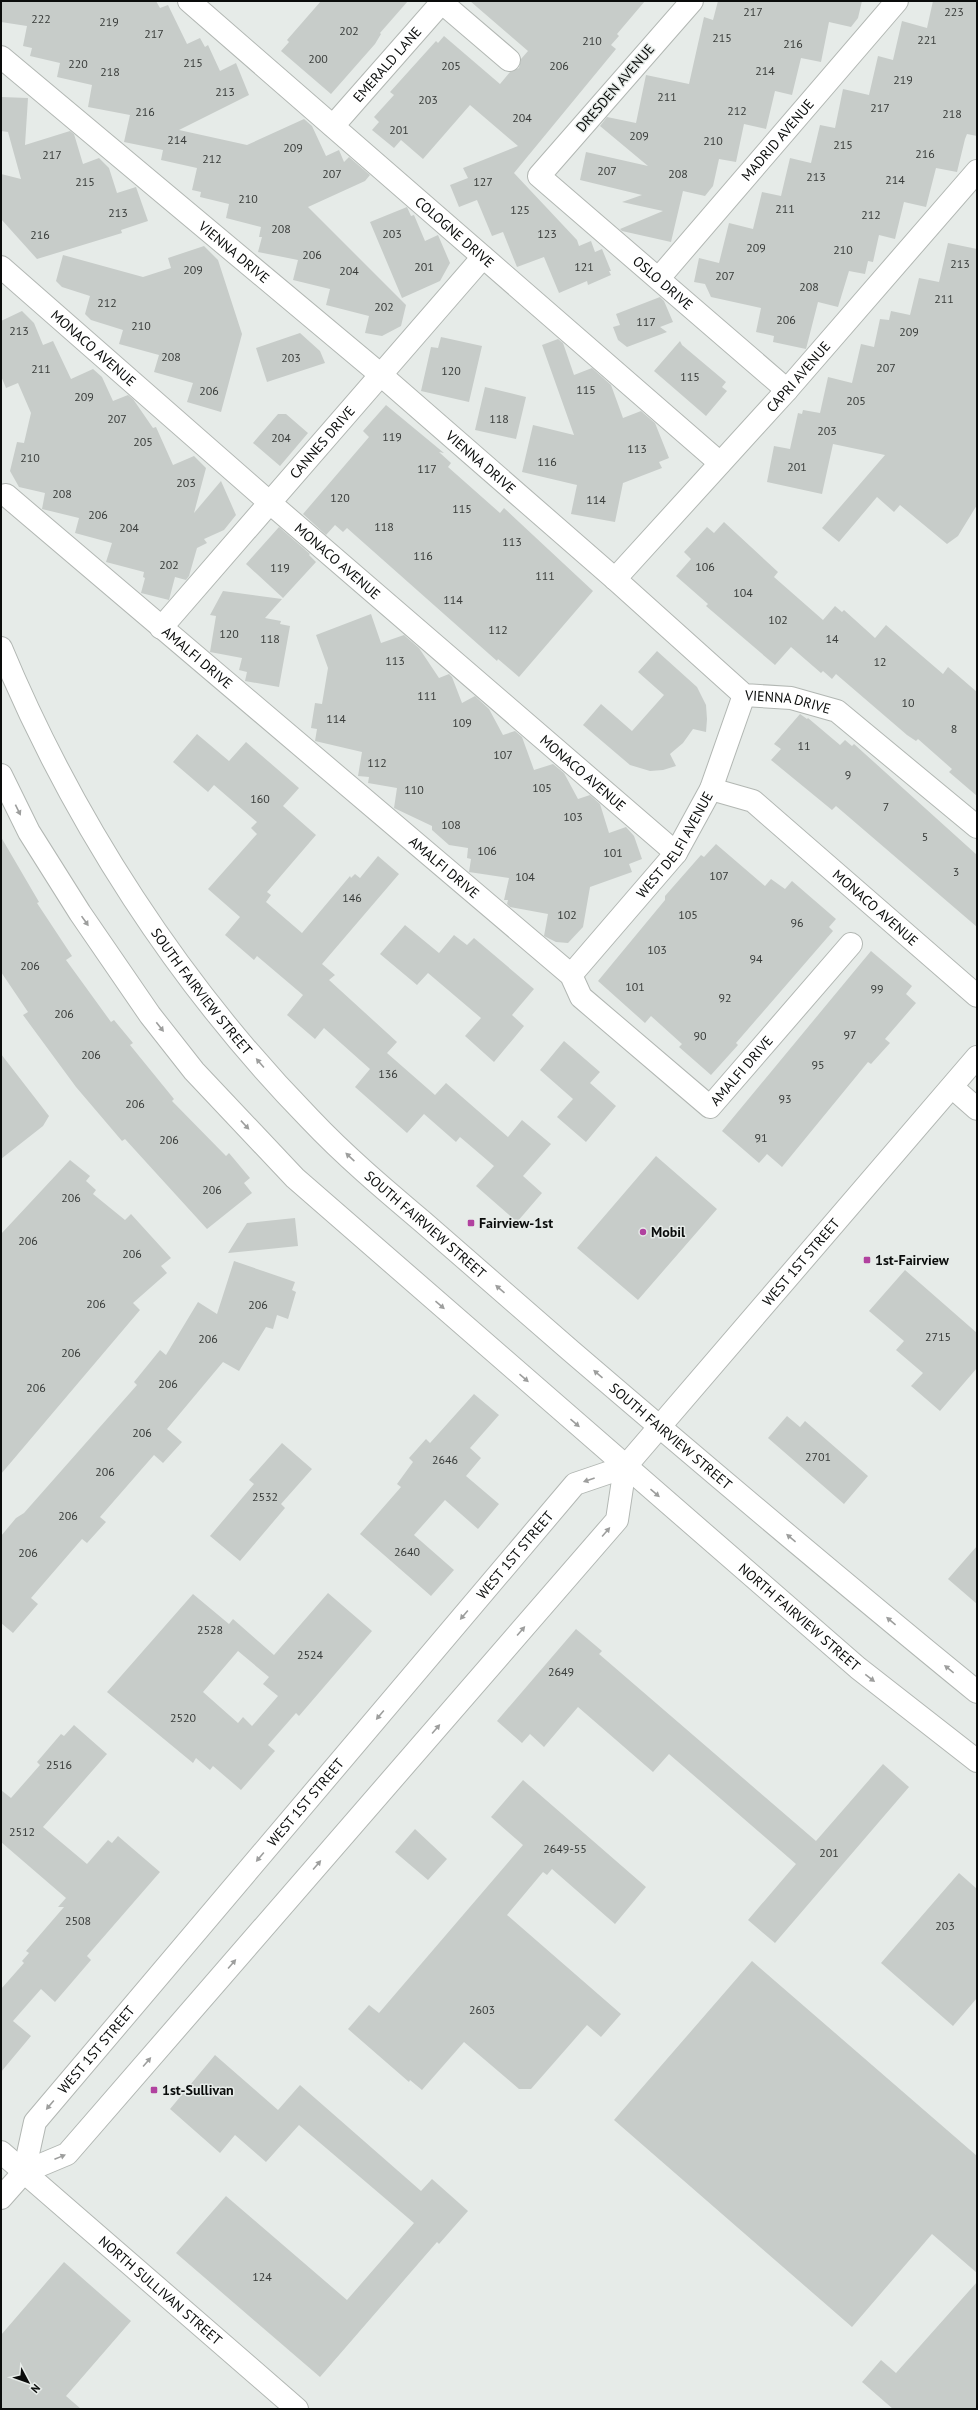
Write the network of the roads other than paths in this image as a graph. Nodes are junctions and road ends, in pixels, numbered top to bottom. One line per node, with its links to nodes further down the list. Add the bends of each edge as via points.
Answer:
1 (189, 1): 7 (street, COLOGNE DRIVE)
2 (692, 1): 9 (street, DRESDEN AVENUE)
3 (897, 1): 12 (street, MADRID AVENUE)
4 (441, 2): 6 (street); 7 (street, EMERALD LANE)
5 (1, 57): 13 (street, VIENNA DRIVE)
6 (509, 60)
7 (333, 126): 10 (street, COLOGNE DRIVE)
8 (977, 171): 14 (street, CAPRI AVENUE)
9 (539, 176): 12 (street, OSLO DRIVE)
10 (483, 257): 13 (street, CANNES DRIVE); 15 (street, COLOGNE DRIVE)
11 (1, 266): 17 (street, MONACO AVENUE)
12 (659, 278): 14 (street, OSLO DRIVE)
13 (380, 375): 17 (street, CANNES DRIVE); 18 (street, VIENNA DRIVE)
14 (787, 390): 15 (street, CAPRI AVENUE)
15 (720, 463): 18 (street, CAPRI AVENUE)
16 (6, 495): 19 (street, AMALFI DRIVE)
17 (270, 502): 19 (street, CANNES DRIVE); 25 (street, MONACO AVENUE)
18 (615, 579): 21 (street, VIENNA DRIVE)
19 (161, 628): 27 (street, AMALFI DRIVE)
20 (1, 648): 32 (street, SOUTH FAIRVIEW STREET, one-way to 20, via 377,1183 310,1119 234,1033 164,946 106,856 48,749)
21 (744, 694): 23 (street, WEST DELFI AVENUE); 24 (street, VIENNA DRIVE, via 791,698 837,710)
22 (1, 775): 33 (street, one-way to 33, via 29,832 80,914 150,1015 194,1071 295,1178)
23 (711, 789): 25 (street, WEST DELFI AVENUE); 28 (street, MONACO AVENUE, via 752,801)
24 (977, 827)
25 (676, 853): 27 (street, WEST DELFI AVENUE)
26 (851, 944): 27 (street, AMALFI DRIVE, via 710,1107 581,997)
27 (571, 975)
28 (977, 996)
29 (977, 1057): 30 (street, WEST 1ST STREET)
30 (952, 1087): 31 (street); 32 (street, WEST 1ST STREET)
31 (977, 1109)
32 (660, 1427): 33 (street, WEST 1ST STREET); 34 (street, SOUTH FAIRVIEW STREET, one-way to 32)
33 (626, 1467): 35 (street, NORTH FAIRVIEW STREET, one-way to 35, via 862,1671); 37 (street, WEST 1ST STREET, one-way to 33, via 67,2154 617,1520); 37 (street, WEST 1ST STREET, one-way to 37, via 575,1484 35,2122)
34 (977, 1692)
35 (977, 1761)
36 (1, 2152): 37 (street, NORTH SULLIVAN STREET)
37 (24, 2172): 38 (street, WEST 1ST STREET); 39 (street, NORTH SULLIVAN STREET)
38 (1, 2198)
39 (297, 2409)

